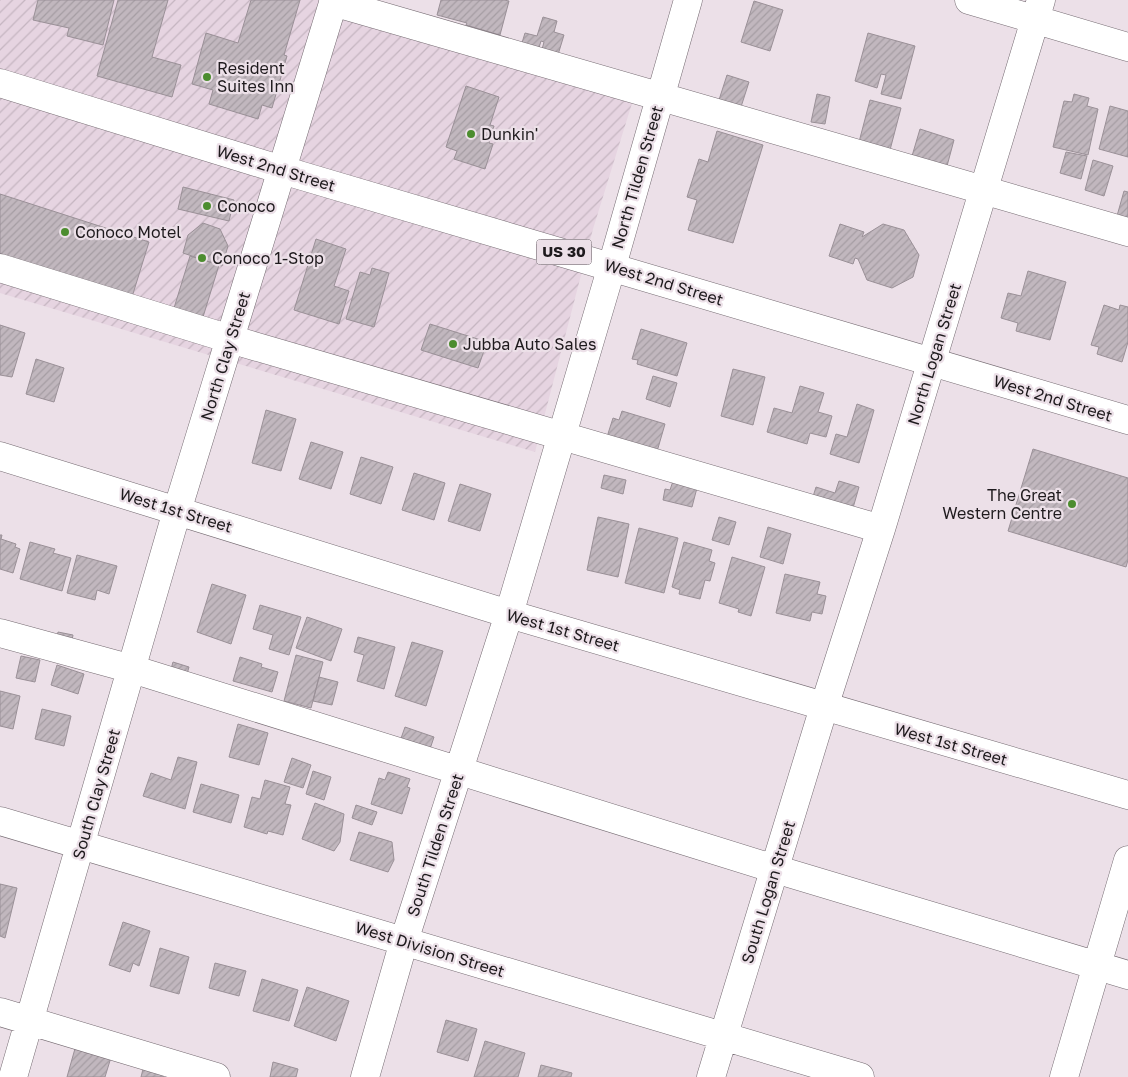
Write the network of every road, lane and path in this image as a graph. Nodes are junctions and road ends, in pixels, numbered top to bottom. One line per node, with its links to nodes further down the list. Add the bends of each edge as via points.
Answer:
1 (688, 0): 7 (main road, North Tilden Street)
2 (969, 0): 4 (main road)
3 (334, 1): 7 (main road); 8 (main road, North Clay Street)
4 (1037, 10): 5 (main road); 9 (main road, North Logan Street)
5 (1128, 47)
6 (0, 83): 8 (main road, West 2nd Street / US 30)
7 (660, 97): 9 (main road); 11 (main road, North Tilden Street)
8 (282, 170): 11 (main road, West 2nd Street / US 30); 13 (main road, North Clay Street)
9 (982, 191): 10 (main road); 14 (main road, North Logan Street)
10 (1128, 232)
11 (612, 266): 14 (main road, West 2nd Street / US 30); 16 (main road, North Tilden Street)
12 (0, 268): 13 (main road)
13 (230, 339): 16 (main road); 18 (main road, North Clay Street)
14 (932, 362): 15 (main road, West 2nd Street / US 30); 19 (main road, North Logan Street)
15 (1128, 420)
16 (561, 435): 19 (main road); 20 (main road, North Tilden Street)
17 (0, 456): 18 (main road, West 1st Street)
18 (177, 511): 20 (main road, West 1st Street); 22 (main road, South Clay Street)
19 (881, 529): 23 (main road, North Logan Street)
20 (509, 614): 23 (main road, West 1st Street); 24 (main road, South Tilden Street)
21 (0, 633): 22 (main road)
22 (132, 670): 24 (main road); 27 (main road, South Clay Street)
23 (824, 707): 25 (main road, West 1st Street); 29 (main road, South Logan Street)
24 (458, 771): 29 (main road); 30 (main road, South Tilden Street)
25 (1128, 795)
26 (0, 820): 27 (main road, West Division Street)
27 (81, 845): 30 (main road, West Division Street); 34 (main road, South Clay Street)
28 (1128, 860): 31 (main road)
29 (775, 869): 31 (main road); 35 (main road, South Logan Street)
30 (404, 941): 35 (main road, West Division Street); 38 (main road, South Tilden Street)
31 (1097, 965): 32 (main road); 41 (main road)
32 (1128, 975)
33 (0, 1012): 34 (main road)
34 (29, 1021): 36 (main road, South Clay Street); 37 (main road)
35 (724, 1036): 39 (main road, South Logan Street); 40 (main road, West Division Street)
36 (13, 1077)
37 (216, 1077)
38 (365, 1077)
39 (711, 1077)
40 (860, 1077)
41 (1064, 1077)

